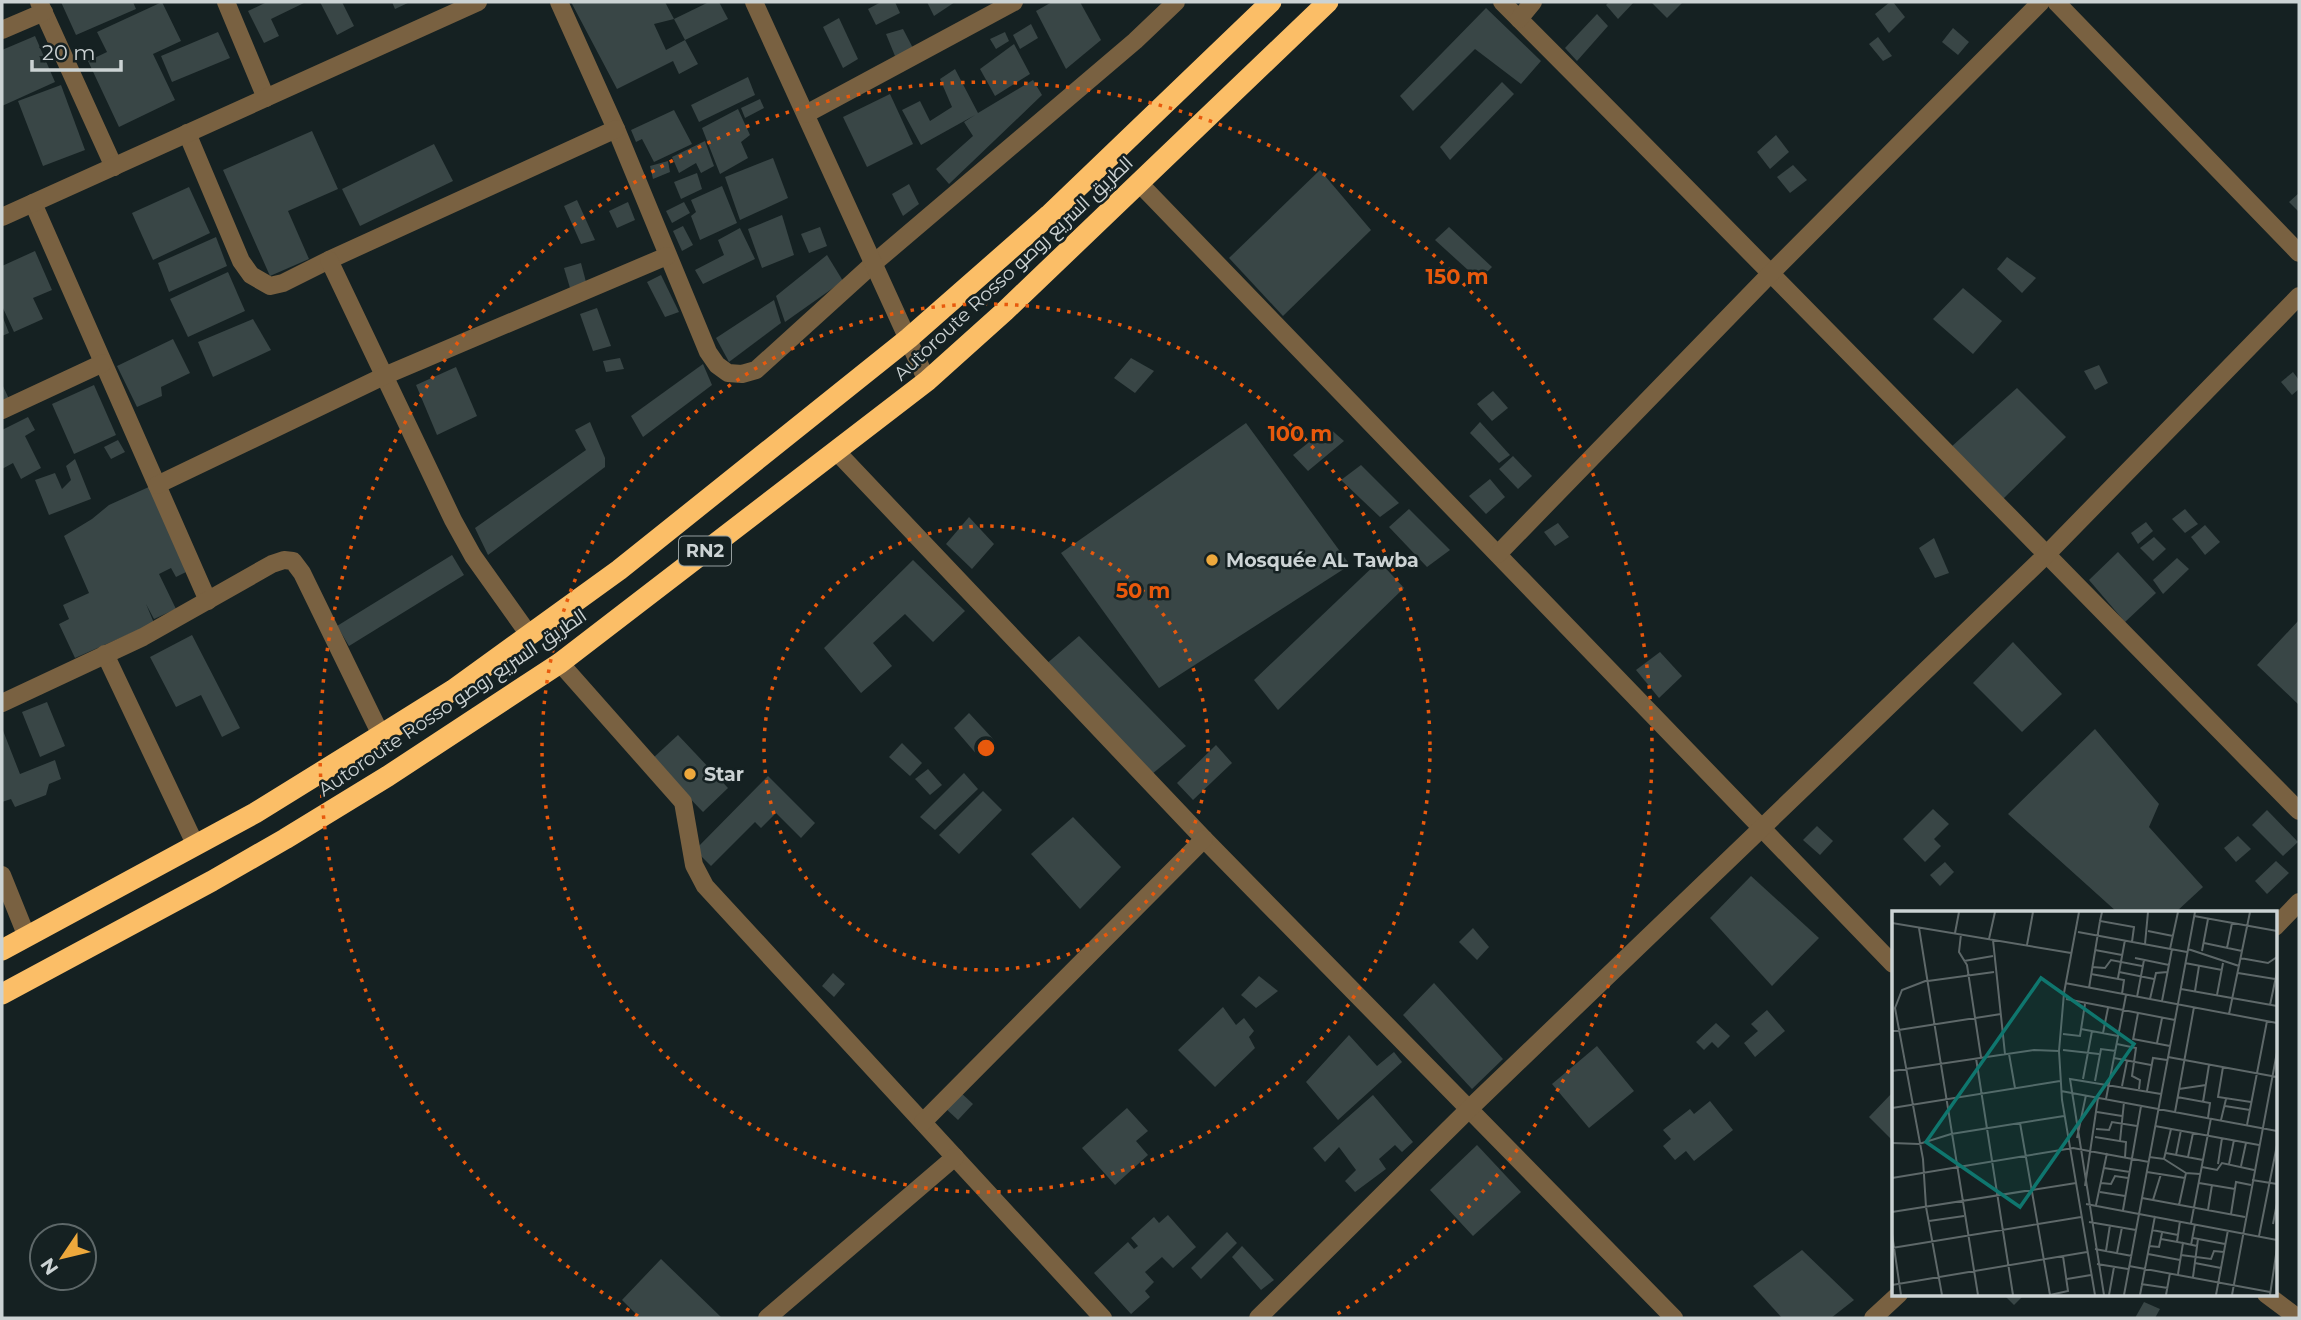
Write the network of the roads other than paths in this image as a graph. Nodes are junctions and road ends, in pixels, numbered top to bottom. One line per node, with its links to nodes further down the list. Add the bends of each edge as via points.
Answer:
1 (226, 2): 16 (street)
2 (478, 2): 16 (street)
3 (559, 2): 18 (street)
4 (754, 2): 17 (street)
5 (1014, 2): 17 (street)
6 (1176, 2): 27 (street)
7 (1271, 2): 30 (highway, Autoroute Rosso الطريق السريع روصو / RN2, via 1049,215)
8 (1328, 2): 21 (highway, Autoroute Rosso الطريق السريع روصو / RN2)
9 (1502, 2): 14 (street)
10 (1533, 2): 14 (street)
11 (2041, 2): 28 (street)
12 (2056, 2): 24 (street)
13 (42, 7): 15 (street); 20 (street)
14 (1519, 19): 28 (street)
15 (2, 30)
16 (266, 98): 19 (street)
17 (806, 114): 27 (street)
18 (616, 129): 25 (street); 26 (street)
19 (187, 133): 20 (street); 26 (street, via 251,275 270,286 283,284)
20 (114, 167): 22 (street)
21 (1139, 183): 33 (highway, Autoroute Rosso الطريق السريع روصو / RN2); 37 (street)
22 (33, 203): 23 (street); 31 (street)
23 (2, 218)
24 (2299, 253)
25 (667, 256): 27 (street, via 708,352 728,373 742,374 756,370 777,353); 32 (street)
26 (329, 260): 32 (street)
27 (874, 262): 30 (street)
28 (1772, 272): 37 (street); 38 (street)
29 (2299, 296): 38 (street)
30 (909, 338): 33 (street); 40 (highway, Autoroute Rosso الطريق السريع روصو / RN2)
31 (103, 363): 34 (street); 36 (street)
32 (384, 376): 36 (street); 40 (street, via 467,544)
33 (927, 381): 35 (highway, Autoroute Rosso الطريق السريع روصو / RN2)
34 (2, 410)
35 (836, 451): 42 (highway, Autoroute Rosso الطريق السريع روصو / RN2); 47 (street)
36 (157, 485): 39 (street)
37 (1498, 554): 46 (street)
38 (2046, 555): 45 (street); 46 (street)
39 (208, 601): 41 (street); 44 (street, via 272,564 293,561)
40 (530, 636): 44 (highway, Autoroute Rosso الطريق السريع روصو / RN2)
41 (105, 654): 43 (street); 48 (street)
42 (560, 663): 55 (highway, Autoroute Rosso الطريق السريع روصو / RN2, via 285,839); 57 (street, via 683,802 694,865 705,886)
43 (2, 703)
44 (381, 735): 48 (highway, Autoroute Rosso الطريق السريع روصو / RN2)
45 (2299, 811)
46 (1762, 828): 54 (street); 56 (street)
47 (1204, 839): 56 (street); 57 (street)
48 (196, 846): 52 (highway, Autoroute Rosso الطريق السريع روصو / RN2)
49 (2, 875): 52 (street)
50 (2299, 902): 51 (street)
51 (2276, 925)
52 (27, 937): 53 (highway, Autoroute Rosso الطريق السريع روصو / RN2)
53 (2, 950)
54 (1892, 963)
55 (2, 994)
56 (1468, 1110): 63 (street); 64 (street)
57 (923, 1122): 58 (street)
58 (955, 1157): 61 (street); 62 (street)
59 (1897, 1296): 65 (street)
60 (2269, 1296): 66 (street)
61 (766, 1318)
62 (1103, 1318)
63 (1258, 1318)
64 (1674, 1318)
65 (1873, 1318)
66 (2298, 1318)

